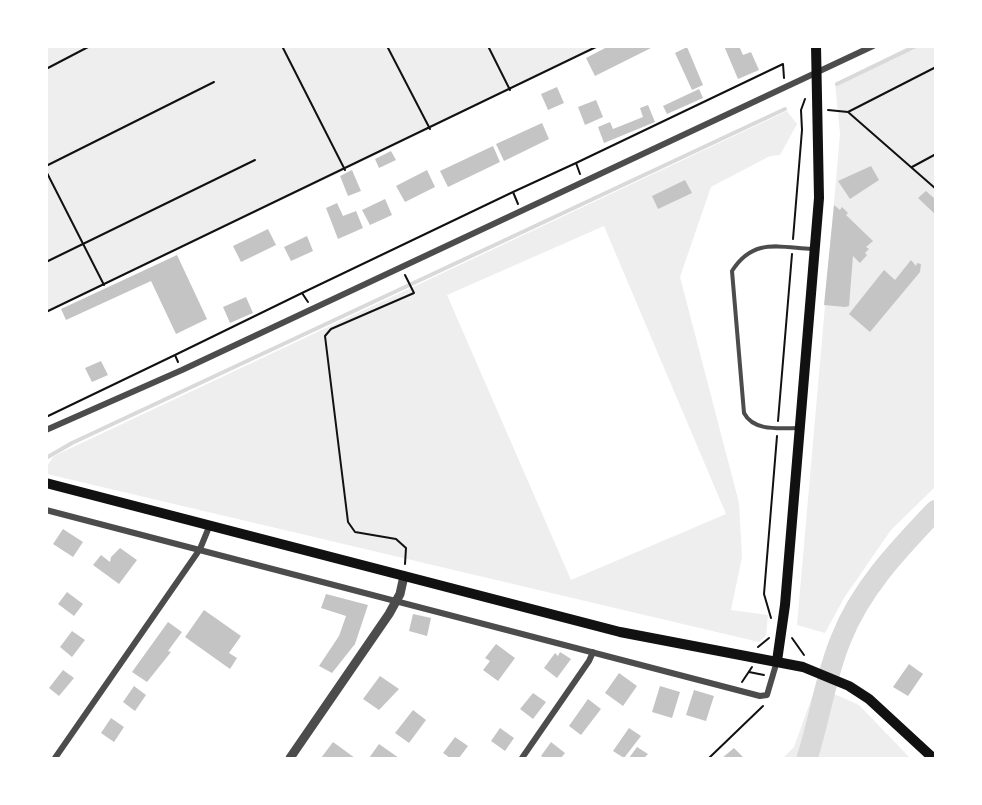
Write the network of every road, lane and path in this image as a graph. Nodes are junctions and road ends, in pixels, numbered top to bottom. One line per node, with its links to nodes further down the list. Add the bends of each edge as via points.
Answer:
1 (90, 46): 9 (path)
2 (282, 46): 23 (path)
3 (387, 46): 17 (path)
4 (488, 46): 13 (path)
5 (598, 46): 13 (path)
6 (816, 46): 10 (main road)
7 (873, 46): 10 (street)
8 (936, 67): 16 (path)
9 (46, 69)
10 (815, 74): 12 (street); 15 (main road)
11 (214, 82): 21 (path)
12 (784, 89): 20 (path, via 783,64); 25 (street)
13 (510, 90): 17 (path)
14 (808, 92): 30 (path, via 801,110)
15 (816, 109): 16 (path); 31 (main road, via 819,165)
16 (848, 111): 22 (path)
17 (430, 129): 23 (path)
18 (936, 154): 22 (path)
19 (255, 160): 29 (path)
20 (576, 163): 25 (path); 27 (path)
21 (46, 166)
22 (912, 167): 26 (path)
23 (345, 170): 34 (path)
24 (46, 171): 29 (path)
25 (584, 182): 28 (street)
26 (936, 189)
27 (513, 192): 28 (path); 35 (path)
28 (521, 211): 36 (street)
29 (83, 244): 32 (path); 34 (path)
30 (792, 248): 31 (lane); 41 (path); 41 (lane, via 761,247 741,255 732,271 744,413 748,421 758,426)
31 (815, 249): 42 (main road)
32 (46, 262)
33 (405, 274): 48 (path, via 414,293 331,329 326,336 348,522 355,532 396,539 406,548)
34 (104, 285): 37 (path)
35 (302, 293): 36 (path); 38 (path)
36 (311, 309): 39 (street)
37 (46, 312)
38 (175, 355): 39 (path); 40 (path)
39 (182, 370): 43 (street)
40 (46, 417)
41 (778, 428): 42 (lane); 50 (path, via 764,594)
42 (800, 428): 54 (main road)
43 (46, 430)
44 (46, 483): 46 (main road)
45 (46, 510): 47 (street)
46 (209, 527): 47 (street); 48 (main road)
47 (200, 549): 49 (street); 58 (street)
48 (404, 576): 49 (street); 54 (main road, via 654,640)
49 (397, 601): 53 (street); 59 (street)
50 (772, 624)
51 (771, 633): 52 (path)
52 (759, 645)
53 (593, 652): 56 (street); 60 (street, via 590,662)
54 (777, 661): 57 (street); 62 (main road, via 849,686 879,707)
55 (749, 672): 56 (path)
56 (737, 690): 57 (street)
57 (767, 695): 61 (path, via 764,705)
58 (55, 759)
59 (290, 759)
60 (522, 759)
61 (709, 759)
62 (933, 759)

